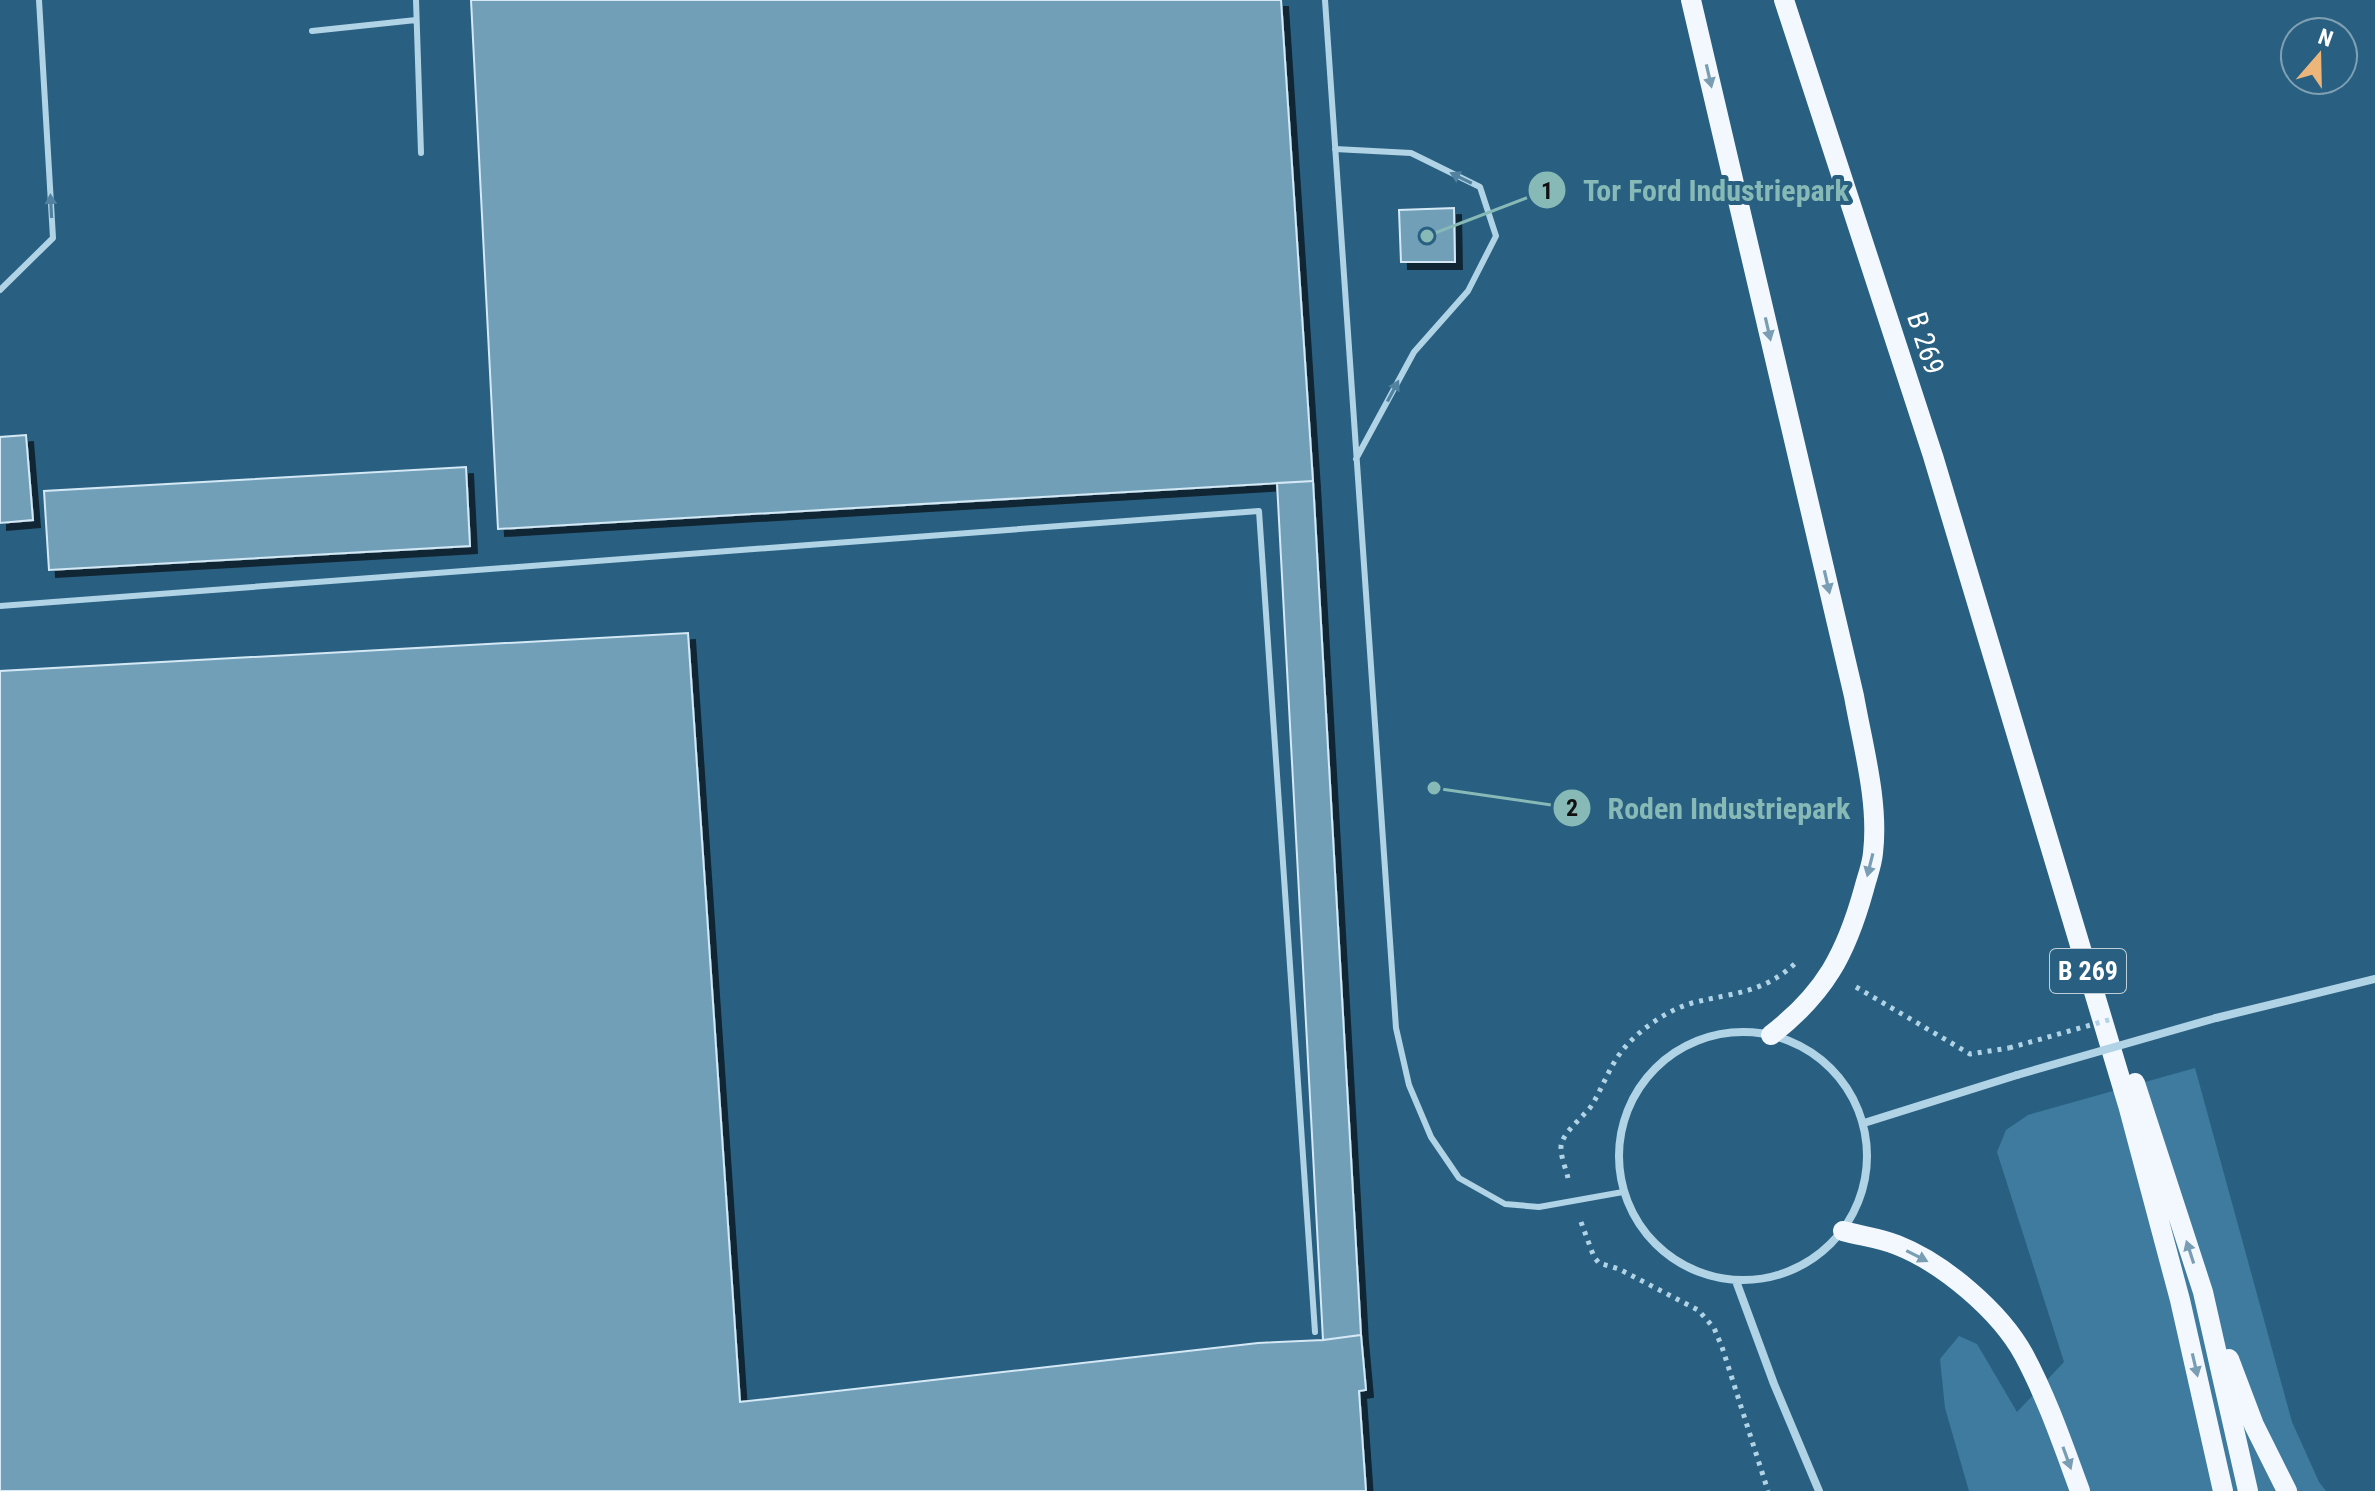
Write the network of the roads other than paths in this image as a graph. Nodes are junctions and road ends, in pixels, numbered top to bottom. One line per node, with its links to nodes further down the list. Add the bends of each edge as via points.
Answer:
1 (39, 0): 10 (lane, one-way to 1, via 53,238)
2 (416, 0): 6 (lane)
3 (1325, 0): 8 (lane)
4 (1691, 0): 15 (main road, one-way to 15, via 1854,696 1873,809 1873,854 1856,917 1832,973)
5 (1784, 0): 11 (main road, B 269 / B 269)
6 (416, 20): 7 (lane); 9 (lane)
7 (312, 31)
8 (1335, 149): 12 (lane); 12 (lane, one-way to 8, via 1414,352 1468,291 1496,236 1480,187 1411,153)
9 (421, 153)
10 (0, 290)
11 (1933, 456): 20 (main road, one-way to 11); 24 (main road, B 269 / B 269, one-way to 24, via 2128,1105)
12 (1356, 459): 17 (lane, via 1396,1028 1409,1085 1431,1137 1459,1178 1505,1204 1539,1207)
13 (0, 606): 21 (lane, via 1259,511)
14 (2375, 979): 16 (street, bridge, via 2216,1018)
15 (1771, 1035): 16 (street, via 1802,1046 1830,1066 1851,1093); 17 (street, via 1734,1031 1698,1040 1665,1058 1640,1085 1624,1118 1618,1155)
16 (1864, 1123): 18 (street, via 1868,1161 1861,1198)
17 (1623, 1192): 19 (street, via 1654,1244 1678,1263 1706,1276)
18 (1843, 1231): 19 (street, via 1796,1269); 23 (main road, one-way to 23, via 1896,1245 1941,1268 1988,1308 2022,1352)
19 (1736, 1281): 22 (street)
20 (2203, 1292): 25 (main road); 26 (main road, via 2254,1425)
21 (1315, 1332)
22 (1819, 1491)
23 (2080, 1491)
24 (2223, 1491)
25 (2248, 1491)
26 (2287, 1491)

